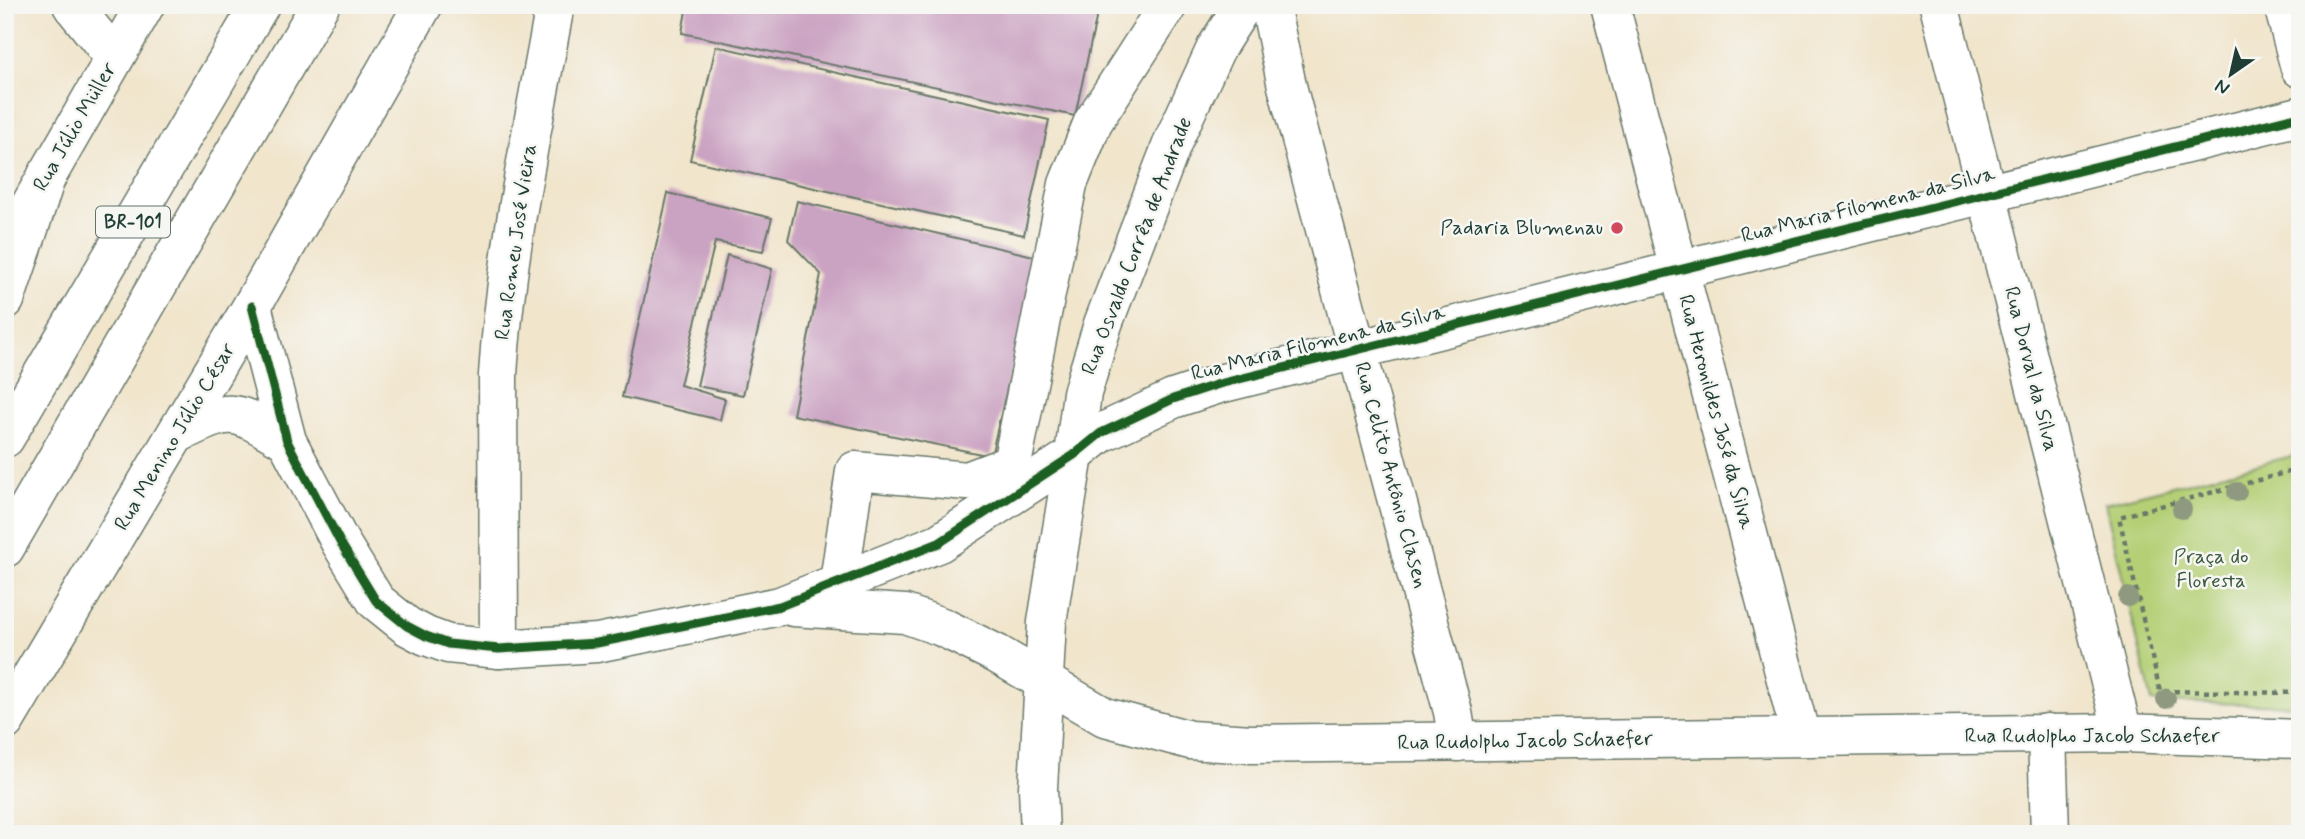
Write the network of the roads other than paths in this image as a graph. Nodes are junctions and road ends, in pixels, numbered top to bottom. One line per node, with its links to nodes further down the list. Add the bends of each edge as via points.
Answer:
1 (72, 5): 14 (main road)
2 (145, 5): 14 (main road, Rua Júlio Müller)
3 (260, 5): 26 (main road, BR-101)
4 (320, 5): 16 (main road, BR-101)
5 (339, 5): 16 (main road)
6 (423, 5): 23 (main road, Rua Menino Júlio César)
7 (555, 5): 32 (main road, Rua Romeu José Vieira, via 501,330)
8 (1168, 5): 30 (main road, via 1093,122 1068,184 1012,464 967,481 855,471)
9 (1243, 5): 28 (main road, Rua Osvaldo Corrêa de Andrade, via 1216,48 1174,139 1103,324 1082,393)
10 (1270, 5): 24 (main road, Rua Celito Antônio Clasen, via 1287,86)
11 (1610, 5): 21 (main road, Rua Heronildes José da Silva)
12 (1939, 5): 19 (main road, Rua Dorval da Silva)
13 (2284, 5): 15 (main road)
14 (114, 57): 18 (main road, Rua Júlio Müller)
15 (2300, 68)
16 (280, 74): 29 (main road, BR-101)
17 (2300, 116): 19 (main road, Rua Maria Filomena da Silva)
18 (47, 174): 20 (main road, Rua Júlio Müller); 22 (main road)
19 (1986, 194): 21 (main road, Rua Maria Filomena da Silva); 36 (main road, Rua Dorval da Silva)
20 (5, 248)
21 (1678, 270): 24 (main road, Rua Maria Filomena da Silva); 37 (main road, Rua Heronildes José da Silva)
22 (5, 300)
23 (252, 306): 25 (main road, Rua Menino Júlio César); 27 (main road, Rua Maria Filomena da Silva)
24 (1358, 349): 28 (main road, Rua Maria Filomena da Silva, via 1173,399 1101,433); 39 (main road, Rua Celito Antônio Clasen)
25 (177, 434): 27 (main road, via 226,414 241,415); 34 (main road, Rua Menino Júlio César)
26 (5, 438)
27 (287, 441): 32 (main road, Rua Maria Filomena da Silva, via 376,601 426,636 448,644)
28 (1074, 455): 30 (main road, Rua Maria Filomena da Silva, via 939,542); 33 (main road, Rua Osvaldo Corrêa de Andrade, via 1047,622)
29 (5, 548)
30 (839, 583): 31 (main road, Rua Maria Filomena da Silva)
31 (780, 606): 32 (main road, Rua Maria Filomena da Silva, via 597,643); 33 (main road, Rua Rudolpho Jacob Schaefer, via 905,614)
32 (499, 649)
33 (1043, 680): 39 (main road, Rua Rudolpho Jacob Schaefer, via 1105,717 1190,740 1251,744); 40 (main road, Rua Osvaldo Corrêa de Andrade)
34 (5, 721)
35 (2047, 733): 36 (main road, Rua Rudolpho Jacob Schaefer); 37 (main road, Rua Rudolpho Jacob Schaefer); 41 (main road)
36 (2123, 733): 38 (main road, Rua Rudolpho Jacob Schaefer)
37 (1801, 737): 39 (main road, Rua Rudolpho Jacob Schaefer)
38 (2300, 739)
39 (1458, 742)
40 (1040, 834)
41 (2050, 834)

